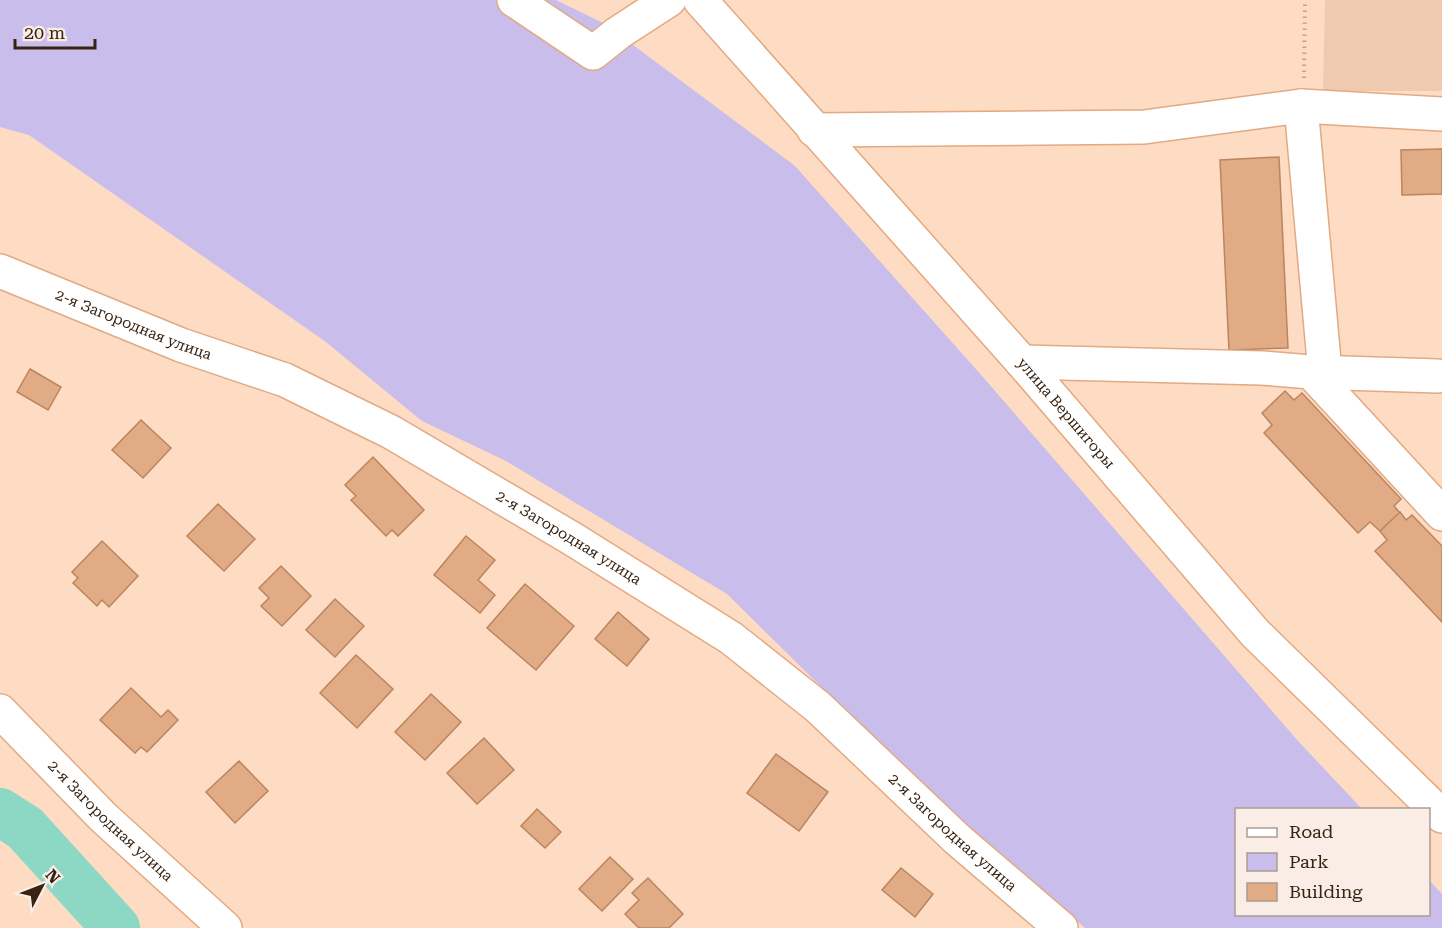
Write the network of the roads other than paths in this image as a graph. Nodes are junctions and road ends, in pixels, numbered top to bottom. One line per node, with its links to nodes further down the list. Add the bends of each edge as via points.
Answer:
1 (514, 0): 2 (street, via 593,53)
2 (669, 0)
3 (700, 0): 6 (street, улица Вершигоры)
4 (1301, 106): 5 (street); 6 (street, via 1144,128); 9 (street)
5 (1442, 114)
6 (814, 130): 8 (street, улица Вершигоры)
7 (0, 272): 15 (street, 2-я Загородная улица, via 181,345 285,380 391,432 572,538 730,638 809,700 957,839)
8 (1022, 362): 9 (street); 13 (street, улица Вершигоры, via 1255,633)
9 (1318, 372): 10 (street); 11 (street)
10 (1438, 376)
11 (1442, 514)
12 (0, 711): 14 (street, 2-я Загородная улица, via 103,817)
13 (1442, 816)
14 (225, 928)
15 (1061, 928)

